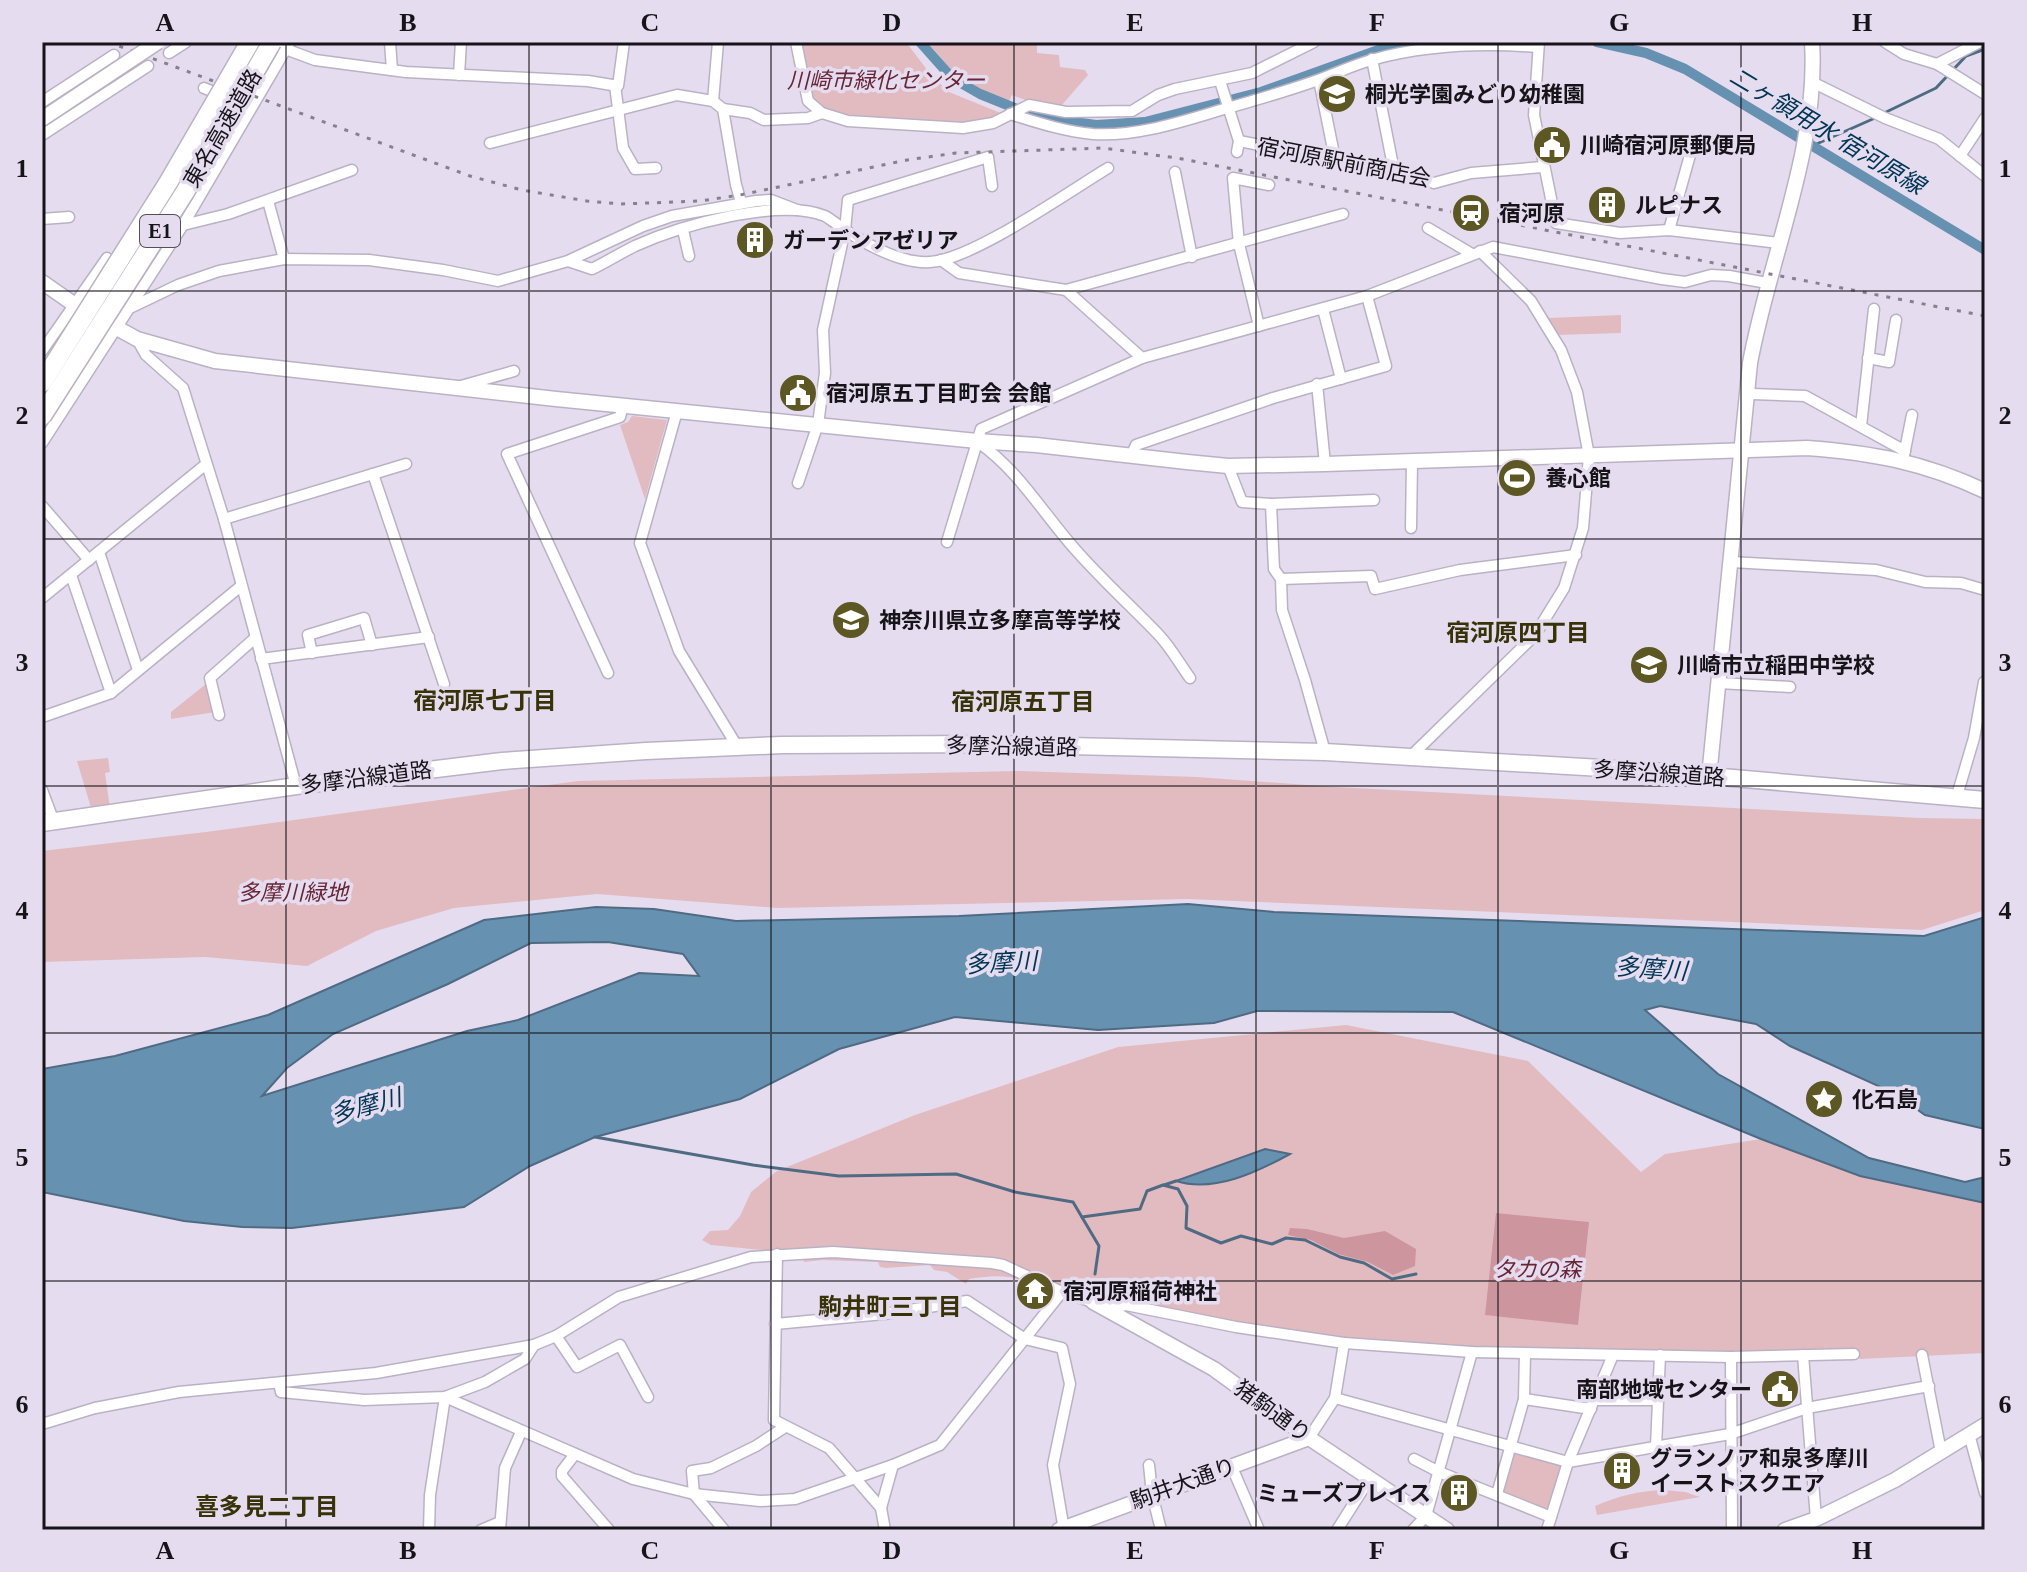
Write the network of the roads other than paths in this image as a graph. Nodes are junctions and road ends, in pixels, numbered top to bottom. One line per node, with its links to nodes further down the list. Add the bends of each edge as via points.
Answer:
1 (186, 42): 14 (street)
2 (250, 42): 90 (highway, 東名高速道路 / E1, bridge)
3 (390, 42): 20 (street)
4 (461, 42): 21 (street)
5 (624, 42): 25 (street)
6 (718, 42): 29 (street)
7 (796, 42): 35 (street, via 808,101)
8 (1314, 42): 24 (street)
9 (1812, 42): 23 (street)
10 (1885, 42): 17 (street)
11 (1980, 42): 17 (street)
12 (279, 44): 20 (street, via 315,60); 32 (street); 97 (highway, 東名高速道路 / E1, bridge)
13 (1539, 44): 16 (street, via 1424,50); 44 (street, via 1534,115)
14 (164, 48): 38 (street, bridge)
15 (114, 55): 19 (street)
16 (1372, 59): 22 (street); 48 (street)
17 (1937, 64): 28 (street)
18 (148, 66): 27 (street)
19 (91, 70): 27 (street); 30 (street)
20 (392, 70): 21 (street)
21 (459, 75): 25 (street)
22 (1319, 80): 31 (street); 43 (street)
23 (1812, 82): 42 (street, via 1939,139); 64 (street, via 1804,142)
24 (1221, 84): 31 (street); 36 (street, via 1175,89 1132,111 1066,112 1029,105)
25 (615, 85): 34 (street)
26 (204, 88): 32 (street)
27 (110, 91): 39 (street)
28 (1985, 94)
29 (713, 101): 33 (street); 34 (street, via 677,95)
30 (42, 102)
31 (1226, 107): 36 (street, via 1167,125 1096,134 1047,127); 43 (street, 宿河原駅前商店会, via 1238,146)
32 (253, 108): 59 (street)
33 (723, 109): 35 (street, via 764,120); 54 (street)
34 (617, 111): 40 (street); 45 (street, via 623,148 635,169)
35 (822, 113): 36 (street, via 848,121 963,128)
36 (1011, 114)
37 (1985, 118): 42 (street)
38 (42, 119)
39 (42, 135)
40 (490, 143)
41 (1692, 148): 63 (street)
42 (1960, 156): 50 (street)
43 (1335, 159): 48 (street, 宿河原駅前商店会)
44 (1543, 167): 48 (street, 宿河原駅前商店会, via 1471,173 1434,183); 63 (street, via 1556,223 1620,233)
45 (656, 168)
46 (1108, 168): 71 (street, via 989,240)
47 (352, 170): 53 (street)
48 (1394, 171)
49 (1175, 172): 68 (street)
50 (1985, 176)
51 (1269, 185): 65 (street, via 1233,178)
52 (992, 186): 62 (street, via 988,157 964,163 848,200)
53 (268, 201): 59 (street); 70 (street)
54 (741, 202): 55 (street, via 771,200); 72 (street, via 672,216)
55 (797, 210): 61 (street, via 728,216); 62 (street, via 827,217)
56 (1343, 214): 65 (street)
57 (69, 217): 58 (street)
58 (42, 219)
59 (183, 225): 78 (street)
60 (1428, 228): 66 (street)
61 (683, 230): 67 (street); 72 (street, via 635,246 592,269)
62 (845, 230): 71 (street, via 901,258); 98 (street, via 823,330 825,373)
63 (1669, 230): 64 (street)
64 (1779, 243): 74 (street)
65 (1239, 244): 68 (street); 82 (street)
66 (1476, 252): 74 (street, via 1503,247 1685,282 1711,275); 76 (street); 104 (street, via 1531,301 1549,327 1577,392)
67 (689, 256)
68 (1192, 257): 75 (street)
69 (107, 258): 77 (street)
70 (284, 259): 72 (street, via 369,260 498,281); 78 (street, via 219,271)
71 (941, 260): 75 (street, via 959,273)
72 (568, 261)
73 (42, 282): 77 (street)
74 (1767, 283): 102 (street, via 1750,363)
75 (1066, 290): 86 (street)
76 (1367, 296): 79 (street); 89 (street, via 1386,366)
77 (75, 305): 83 (street); 85 (street)
78 (132, 307): 83 (street)
79 (1323, 309): 82 (street); 89 (street)
80 (1874, 309): 87 (street)
81 (1896, 320): 87 (street, via 1889,362)
82 (1259, 326): 86 (street)
83 (118, 329): 84 (street); 101 (street)
84 (137, 339): 92 (street, via 215,361); 109 (street, via 146,355 183,388)
85 (42, 351)
86 (1142, 358): 100 (street, via 981,429)
87 (1868, 358): 99 (street)
88 (514, 371): 92 (street)
89 (1341, 379): 91 (street)
90 (42, 383)
91 (1317, 384): 103 (street, via 1136,445); 108 (street)
92 (455, 388): 94 (street)
93 (1752, 394): 99 (street, via 1805,396)
94 (623, 406): 95 (street); 135 (street, via 620,417 507,454)
95 (677, 411): 98 (street); 145 (street, via 640,543 679,651)
96 (1912, 415): 105 (street)
97 (42, 416)
98 (818, 424): 100 (street); 112 (street)
99 (1861, 426): 105 (street)
100 (977, 441): 103 (street); 119 (street); 136 (street, via 994,453 1073,548 1159,635)
101 (42, 443)
102 (1742, 450): 104 (street); 105 (street, via 1807,448); 123 (street)
103 (1131, 456): 110 (street)
104 (1589, 456): 106 (street); 121 (street)
105 (1904, 456): 113 (street)
106 (1412, 461): 108 (street); 118 (street)
107 (406, 464): 111 (street)
108 (1325, 464): 110 (street)
109 (205, 465): 117 (street); 120 (street)
110 (1228, 466): 115 (street, via 1242,502)
111 (373, 474): 117 (street); 129 (street)
112 (798, 483)
113 (1985, 491)
114 (1374, 500): 115 (street)
115 (1271, 504): 125 (street, via 1274,569)
116 (42, 506): 122 (street)
117 (224, 519): 126 (street)
118 (1411, 528)
119 (947, 542)
120 (99, 552): 122 (street); 134 (street)
121 (1576, 555): 125 (street, via 1460,570 1375,589 1371,576); 147 (street, via 1564,588 1526,646)
122 (89, 560): 124 (street)
123 (1731, 562): 127 (street, via 1876,570); 138 (street)
124 (71, 575): 128 (street); 141 (street)
125 (1281, 579): 146 (street, via 1282,610)
126 (241, 586): 130 (street); 134 (street)
127 (1985, 590)
128 (42, 598)
129 (429, 637): 131 (street); 139 (street)
130 (255, 638): 133 (street); 142 (street, via 210,678)
131 (372, 645): 132 (street); 132 (street, via 364,618 308,635)
132 (312, 653): 133 (street)
133 (261, 659): 149 (street)
134 (138, 670): 141 (street)
135 (608, 673)
136 (1190, 678)
137 (1984, 682): 144 (street)
138 (1719, 683): 140 (street); 148 (street)
139 (444, 684)
140 (1790, 687)
141 (111, 693): 143 (street)
142 (219, 715)
143 (42, 717)
144 (1980, 738): 151 (street)
145 (737, 746): 146 (main road, 多摩沿線道路, via 982,744); 149 (main road, 多摩沿線道路, via 502,761)
146 (1325, 752): 147 (main road, 多摩沿線道路)
147 (1411, 756): 148 (main road, 多摩沿線道路)
148 (1709, 777): 151 (main road, 多摩沿線道路)
149 (296, 786): 153 (main road, 多摩沿線道路)
150 (42, 790): 153 (street)
151 (1956, 799): 152 (main road, 多摩沿線道路)
152 (1985, 800)
153 (48, 822)
154 (777, 1254): 155 (street, via 833,1252 992,1263); 157 (street); 158 (street, via 619,1297)
155 (1062, 1292): 156 (street); 159 (street)
156 (1099, 1305): 160 (street, via 1126,1305); 186 (street, 猪駒通り, via 1214,1369)
157 (775, 1324): 159 (street, via 967,1301); 181 (street, via 774,1420)
158 (556, 1336): 161 (street); 173 (street, via 577,1367 620,1345)
159 (1025, 1339): 193 (street, via 940,1445); 208 (street, via 1062,1348 1066,1358 1070,1384 1053,1465)
160 (1344, 1343): 162 (street); 174 (street)
161 (534, 1345): 170 (street, via 376,1373); 172 (street, via 525,1359)
162 (1472, 1352): 163 (street); 182 (street)
163 (1525, 1353): 165 (street); 175 (street)
164 (1854, 1354): 167 (street)
165 (1613, 1355): 166 (street); 177 (street)
166 (1660, 1355): 169 (street); 176 (street)
167 (1803, 1355): 169 (street); 178 (street)
168 (1922, 1355): 171 (street)
169 (1731, 1357): 184 (street)
170 (279, 1383): 172 (street, via 281,1392 364,1400); 179 (street, via 179,1392)
171 (1929, 1386): 178 (street); 189 (street)
172 (445, 1397): 183 (street); 209 (street)
173 (648, 1397)
174 (1335, 1398): 182 (street); 186 (street)
175 (1524, 1399): 177 (street); 187 (street)
176 (1658, 1400): 177 (street); 188 (street)
177 (1593, 1404): 192 (street)
178 (1807, 1408): 184 (street); 206 (street)
179 (42, 1424)
180 (1985, 1425): 185 (street)
181 (785, 1427): 197 (street, via 829,1448); 200 (street, via 711,1468 692,1471)
182 (1450, 1430): 187 (street); 196 (street)
183 (521, 1432): 190 (street); 207 (street, via 505,1468)
184 (1730, 1434): 188 (street); 220 (street)
185 (1969, 1434): 189 (street); 199 (street)
186 (1309, 1438): 195 (street, 駒井大通り); 198 (street, 猪駒通り)
187 (1510, 1447): 192 (street); 202 (street)
188 (1656, 1447): 192 (street)
189 (1941, 1452): 206 (street)
190 (575, 1454): 200 (street, via 633,1479); 211 (street, via 562,1476)
191 (1414, 1459): 196 (street)
192 (1568, 1462): 205 (street)
193 (893, 1465): 197 (street); 203 (street)
194 (1149, 1465): 201 (street)
195 (1231, 1465): 201 (street, 駒井大通り); 215 (street)
196 (1439, 1472): 202 (street); 204 (street)
197 (855, 1477): 200 (street, via 785,1501); 203 (street)
198 (1370, 1478): 204 (street, 猪駒通り); 216 (street)
199 (1985, 1493)
200 (694, 1494): 212 (street)
201 (1152, 1494): 208 (street, 駒井大通り); 214 (street)
202 (1497, 1494): 205 (street)
203 (881, 1508): 213 (street)
204 (1426, 1516): 217 (street); 218 (street, 猪駒通り)
205 (1551, 1517): 219 (street)
206 (1815, 1523): 221 (street)
207 (500, 1526): 210 (street)
208 (1062, 1529)
209 (429, 1530)
210 (481, 1530)
211 (609, 1530)
212 (724, 1530)
213 (885, 1530)
214 (1161, 1530)
215 (1259, 1530)
216 (1337, 1530)
217 (1413, 1530)
218 (1447, 1530)
219 (1547, 1530)
220 (1732, 1530)
221 (1785, 1530)

